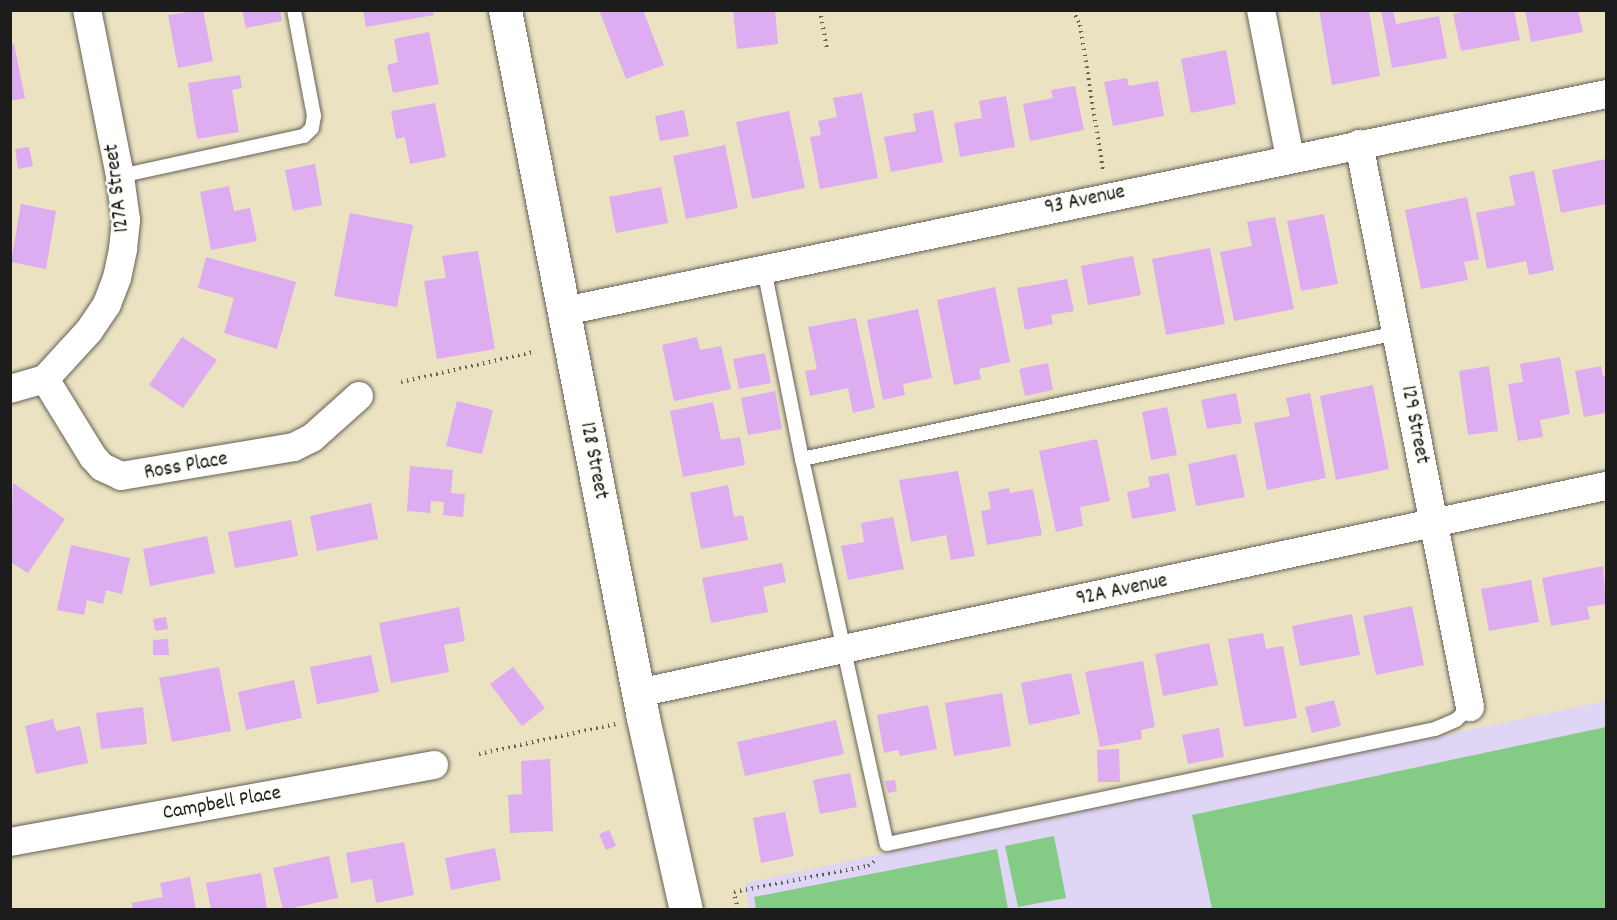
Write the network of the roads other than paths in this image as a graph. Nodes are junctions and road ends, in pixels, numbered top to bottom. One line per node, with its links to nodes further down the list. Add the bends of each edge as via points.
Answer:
1 (87, 10): 8 (street, 127A Street)
2 (294, 10): 8 (lane, via 314,116 312,128 304,136)
3 (505, 10): 10 (main road, 128 Street)
4 (1261, 10): 7 (street)
5 (1606, 94): 6 (street, 93 Avenue)
6 (1359, 144): 7 (street, 93 Avenue); 11 (street, 129 Street)
7 (1290, 158): 9 (street, 93 Avenue)
8 (120, 176): 12 (street, 127A Street, via 126,220 117,278 89,331)
9 (764, 268): 10 (street, 93 Avenue); 15 (lane)
10 (565, 311): 19 (main road, 128 Street)
11 (1397, 333): 15 (lane); 17 (street, 129 Street)
12 (45, 379): 13 (street); 14 (street, Ross Place, via 93,457 102,467 121,476 294,447 312,438)
13 (10, 389)
14 (359, 396)
15 (802, 459): 18 (lane)
16 (1606, 486): 17 (street, 92A Avenue)
17 (1432, 526): 18 (street, 92A Avenue); 20 (street, 129 Street)
18 (844, 650): 19 (street, 92A Avenue); 20 (lane, via 886,844 1435,729 1456,720)
19 (638, 693): 23 (main road, 128 Street)
20 (1470, 707)
21 (434, 765): 22 (street, Campbell Place)
22 (10, 842)
23 (686, 909)

